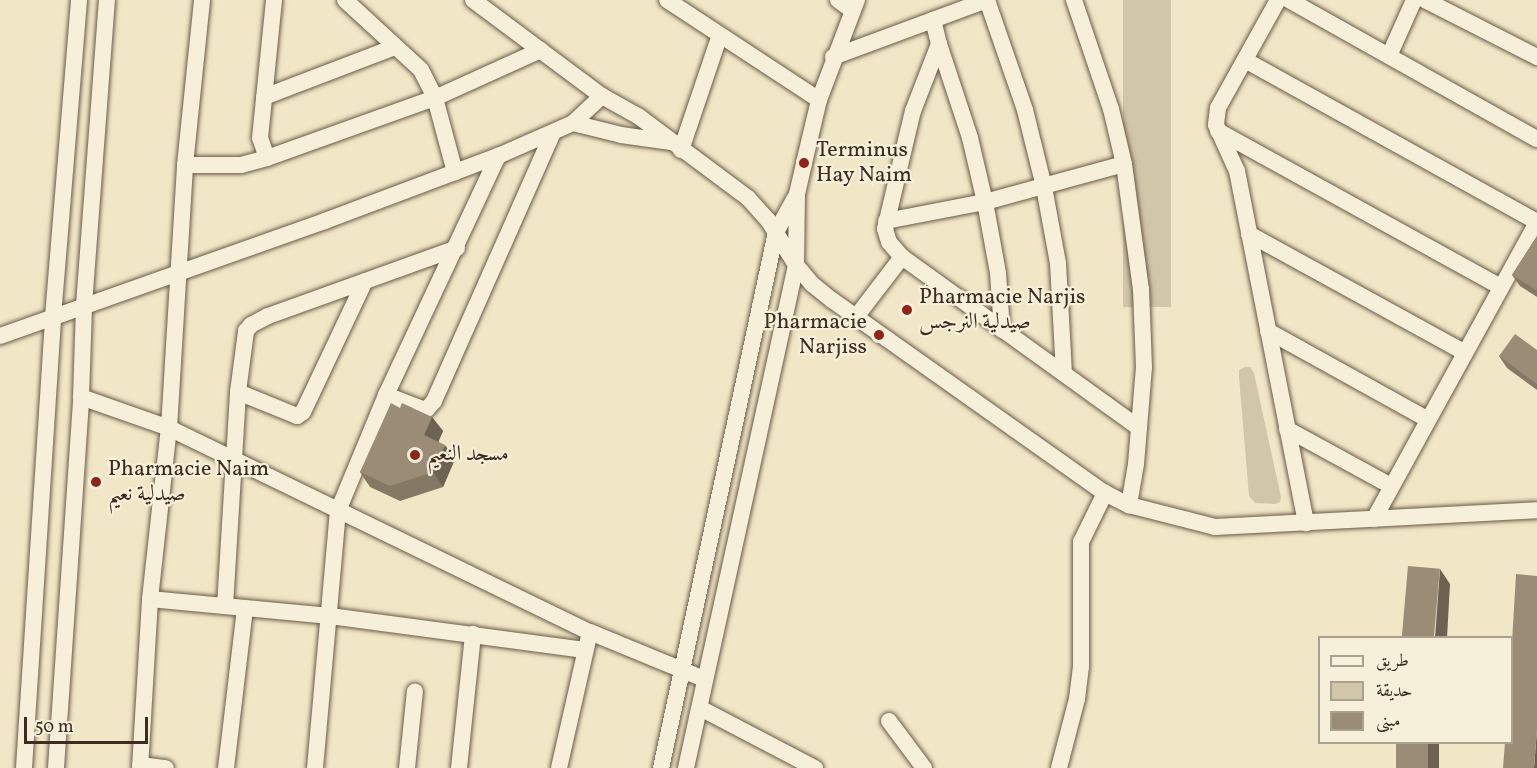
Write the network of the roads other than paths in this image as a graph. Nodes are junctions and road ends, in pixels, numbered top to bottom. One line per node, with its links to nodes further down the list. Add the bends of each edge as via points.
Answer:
1 (79, 0): 53 (street)
2 (107, 0): 52 (street)
3 (202, 0): 37 (street)
4 (274, 0): 26 (street)
5 (345, 0): 19 (street)
6 (472, 0): 20 (street)
7 (667, 0): 17 (street)
8 (838, 0): 15 (street)
9 (987, 0): 16 (street); 39 (street, via 1024,110)
10 (1074, 0): 36 (street, via 1111,109)
11 (1278, 0): 24 (street)
12 (1289, 0): 21 (street)
13 (1414, 0): 21 (street)
14 (1425, 0): 23 (street)
15 (854, 5): 22 (street)
16 (933, 20): 18 (street); 22 (street)
17 (720, 35): 28 (street); 33 (street)
18 (939, 44): 41 (street, via 970,138); 42 (street, via 913,111)
19 (395, 47): 26 (street); 27 (street, via 421,70)
20 (541, 50): 25 (street); 27 (street)
21 (1389, 56): 32 (street)
22 (833, 57): 28 (street)
23 (1537, 57)
24 (1245, 60): 30 (street, via 1218,108); 43 (street)
25 (602, 96): 29 (street); 33 (street, via 638,116)
26 (264, 97): 35 (street, via 260,138)
27 (435, 98): 35 (street); 38 (street)
28 (819, 100): 40 (street)
29 (573, 123): 31 (street); 33 (street)
30 (1218, 131): 45 (street, via 1237,171); 51 (street)
31 (553, 133): 34 (street); 61 (street, via 434,401 422,409)
32 (1537, 139)
33 (676, 146): 44 (street, via 748,198)
34 (498, 156): 38 (street); 46 (street)
35 (267, 158): 37 (street, via 241,165)
36 (1124, 164): 39 (street); 65 (street, via 1141,289 1144,367)
37 (185, 165): 49 (street)
38 (455, 172): 49 (street)
39 (1044, 187): 41 (street); 59 (street, via 1059,263)
40 (797, 194): 44 (street); 48 (street)
41 (985, 202): 42 (street); 55 (street, via 998,273)
42 (886, 221): 47 (street, via 889,242)
43 (1537, 222): 51 (street)
44 (776, 232): 48 (street); 82 (street)
45 (1250, 234): 56 (street); 58 (street)
46 (457, 248): 50 (street); 61 (street)
47 (902, 257): 54 (street); 55 (street)
48 (796, 266): 54 (street, via 812,284); 83 (street)
49 (178, 271): 52 (street); 64 (street)
50 (365, 280): 60 (street, via 251,325 244,341); 60 (street, via 303,412 297,416)
51 (1501, 287): 58 (street)
52 (84, 305): 53 (street); 62 (street)
53 (52, 317): 57 (street); 88 (street)
54 (856, 317): 69 (street)
55 (1002, 330): 59 (street)
56 (1268, 332): 63 (street); 66 (street)
57 (0, 336)
58 (1464, 352): 63 (street)
59 (1064, 374): 65 (street)
60 (238, 393): 67 (street)
61 (386, 395): 72 (street)
62 (81, 397): 64 (street); 89 (street)
63 (1427, 419): 68 (street)
64 (169, 428): 67 (street); 75 (street)
65 (1139, 428): 70 (street)
66 (1287, 429): 68 (street); 74 (street)
67 (233, 461): 72 (street); 76 (street)
68 (1390, 486): 73 (street)
69 (1105, 493): 70 (street); 100 (street, via 1081,542 1082,667)
70 (1129, 505): 74 (street, via 1215,527)
71 (1537, 510): 73 (street)
72 (338, 511): 78 (street); 79 (street)
73 (1374, 519): 74 (street)
74 (1306, 523)
75 (150, 599): 76 (street); 87 (street)
76 (225, 606): 77 (street)
77 (245, 608): 78 (street); 91 (street)
78 (330, 616): 80 (street); 92 (street)
79 (590, 632): 81 (street); 82 (street)
80 (473, 634): 81 (street); 94 (street)
81 (585, 650): 95 (street)
82 (682, 669): 83 (street); 96 (street)
83 (704, 679): 85 (street)
84 (415, 691): 93 (street)
85 (700, 708): 97 (street); 98 (street)
86 (890, 720): 99 (street)
87 (140, 767): 90 (street)
88 (24, 768)
89 (56, 768)
90 (166, 768)
91 (226, 768)
92 (315, 768)
93 (406, 768)
94 (459, 768)
95 (560, 768)
96 (661, 768)
97 (686, 768)
98 (815, 768)
99 (924, 768)
100 (1059, 768)

